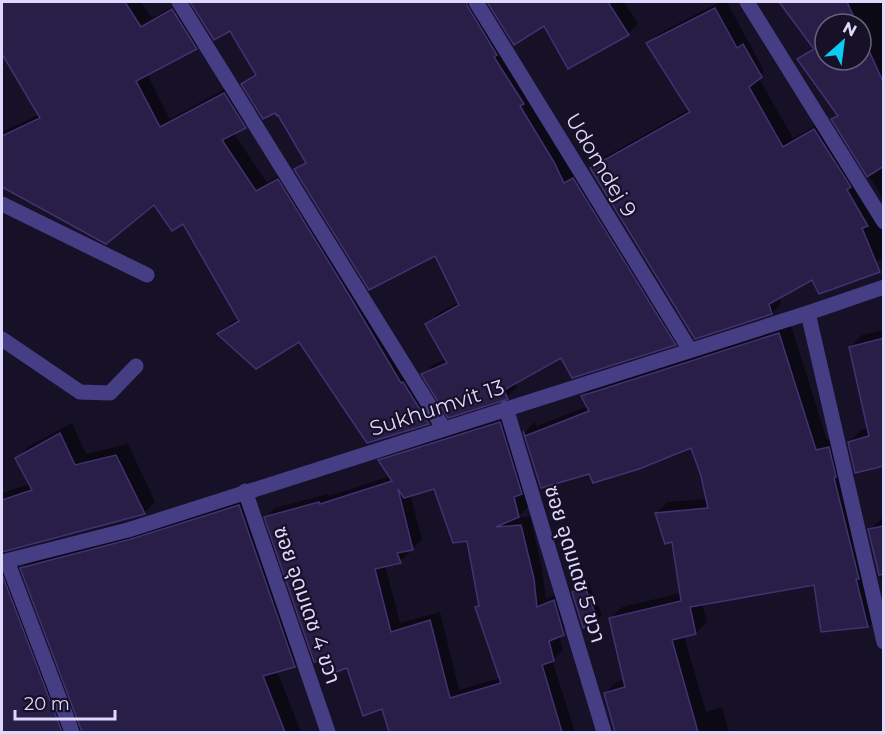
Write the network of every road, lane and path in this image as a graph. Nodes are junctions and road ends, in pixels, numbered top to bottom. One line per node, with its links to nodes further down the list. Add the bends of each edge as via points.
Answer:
1 (179, 2): 13 (street)
2 (476, 2): 10 (street, Udomdej 9)
3 (747, 2): 5 (street)
4 (2, 204): 6 (street)
5 (884, 222)
6 (147, 275)
7 (884, 287): 8 (street, Sukhumvit 13)
8 (808, 313): 10 (street, Sukhumvit 13); 16 (street)
9 (2, 339): 11 (street, via 80,392 110,393)
10 (690, 350): 12 (street, Sukhumvit 13)
11 (136, 366)
12 (506, 408): 13 (street, Sukhumvit 13); 19 (street, ซอย อุดมเดช 5 ขวา)
13 (444, 429): 14 (street, Sukhumvit 13)
14 (245, 491): 15 (street, Sukhumvit 13, via 128,530); 18 (street, ซอย อุดมเดช 4 ขวา)
15 (4, 562): 17 (street)
16 (884, 642)
17 (72, 732)
18 (328, 732)
19 (604, 732)

